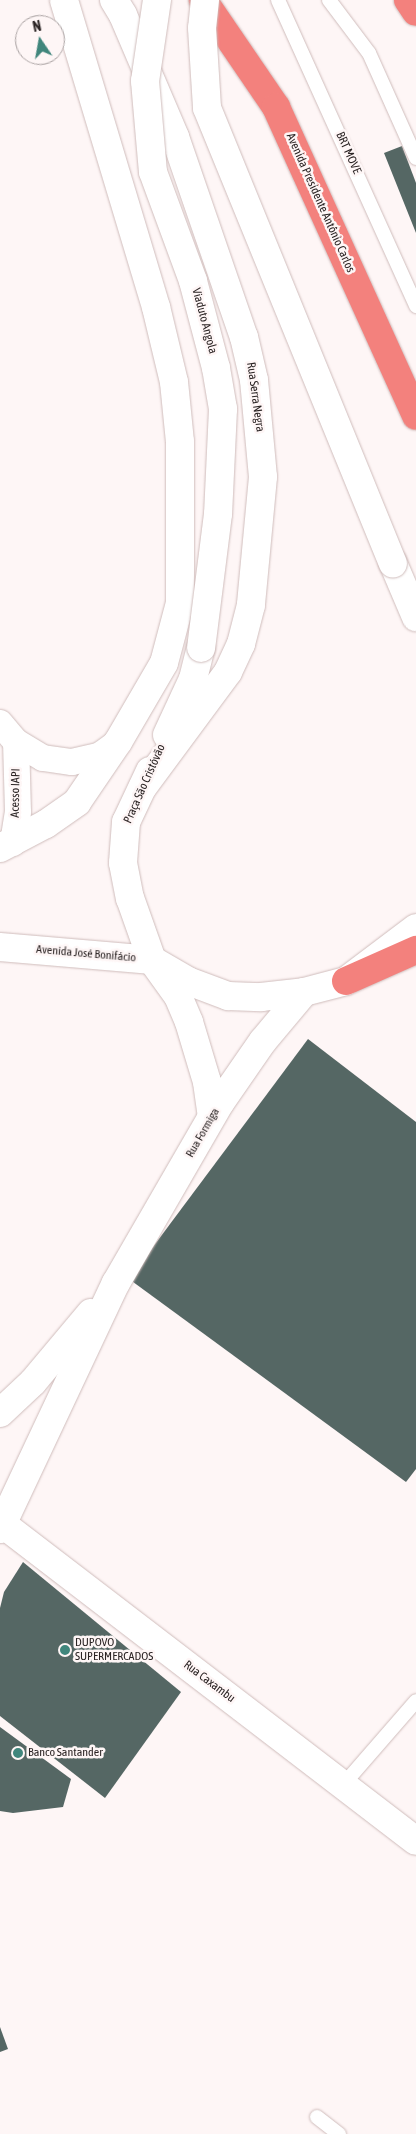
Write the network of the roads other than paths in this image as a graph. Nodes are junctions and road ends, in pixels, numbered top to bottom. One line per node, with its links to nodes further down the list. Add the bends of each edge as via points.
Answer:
1 (64, 0): 17 (street, via 167,346 180,442 180,603 164,663)
2 (114, 0): 18 (street, Rua Serra Negra, via 175,137 244,337 254,380 263,478 251,605 241,644 228,672)
3 (157, 0): 13 (street, Viaduto Angola, bridge, via 145,81 153,172 193,281 223,409 218,514)
4 (204, 0): 11 (highway, Avenida Presidente Antônio Carlos, via 276,107); 12 (street, bridge, via 202,28 208,108)
5 (278, 0): 10 (lane, BRT MOVE)
6 (329, 0): 9 (lane, via 369,53)
7 (408, 0): 8 (highway)
8 (416, 12)
9 (416, 158)
10 (416, 306)
11 (416, 416)
12 (416, 617)
13 (201, 648): 14 (street, Praça São Cristóvão)
14 (193, 678): 17 (street); 18 (street, Praça São Cristóvão)
15 (0, 722): 16 (street)
16 (16, 742): 17 (street, via 43,758 72,762 99,756); 19 (street, Acesso IAPI, via 18,812)
17 (118, 742): 19 (street, via 77,802)
18 (143, 787): 23 (street, Praça São Cristóvão, via 126,822 123,863 130,898)
19 (6, 845)
20 (416, 928): 24 (street)
21 (0, 947): 23 (street, Avenida José Bonifácio)
22 (416, 950): 24 (highway)
23 (152, 960): 25 (street, via 197,987 228,996 261,997); 26 (street, Avenida José Bonifácio, via 178,996 189,1022 207,1082)
24 (346, 981): 25 (street)
25 (304, 992): 26 (street, Rua Formiga, via 263,1041)
26 (212, 1116): 27 (street, Rua Formiga)
27 (116, 1283): 28 (street, Rua Formiga, via 33,1382); 29 (street, Rua Formiga)
28 (0, 1413)
29 (1, 1525): 31 (street, Rua Caxambu)
30 (416, 1701): 31 (lane)
31 (343, 1785): 32 (street, Rua Caxambu)
32 (416, 1841)
33 (316, 2117): 34 (lane)
34 (340, 2134)

